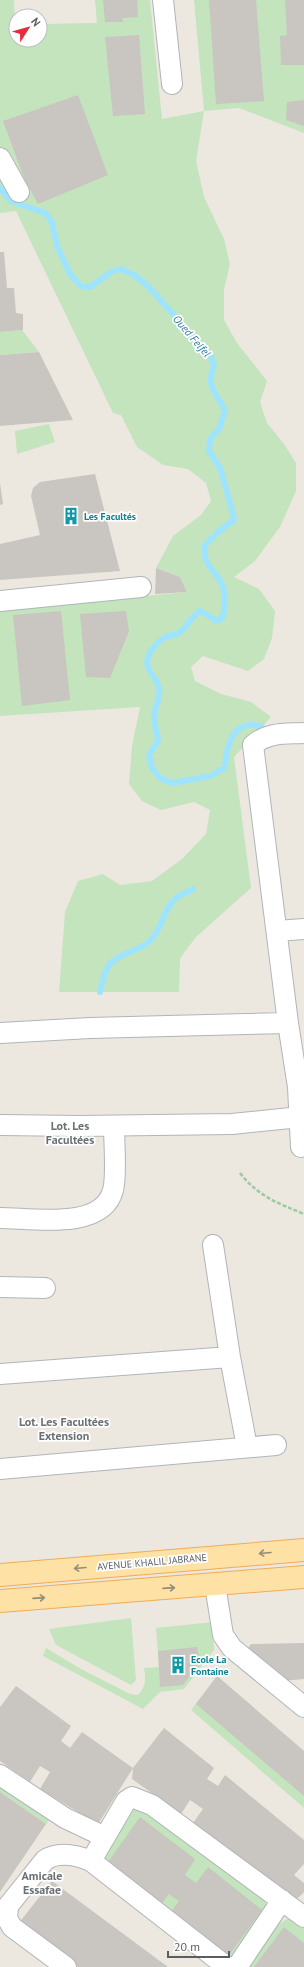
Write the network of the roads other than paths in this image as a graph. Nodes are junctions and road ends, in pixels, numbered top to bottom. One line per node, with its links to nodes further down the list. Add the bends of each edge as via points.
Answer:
1 (163, 0): 2 (street)
2 (172, 84)
3 (0, 158): 4 (street)
4 (19, 192)
5 (141, 587): 6 (street)
6 (0, 601)
7 (304, 733): 9 (street, via 274,734 260,739 253,745)
8 (304, 929): 9 (street)
9 (277, 931): 10 (street)
10 (288, 1023): 11 (street); 12 (street, via 294,1049)
11 (0, 1033)
12 (300, 1117): 14 (street, via 232,1124); 15 (street)
13 (0, 1125): 14 (street)
14 (114, 1126): 16 (street, via 114,1190 109,1202 100,1210 75,1220)
15 (302, 1147)
16 (0, 1218)
17 (213, 1245): 20 (street)
18 (0, 1287): 19 (street)
19 (45, 1288)
20 (230, 1357): 21 (street); 23 (street)
21 (0, 1374)
22 (276, 1445): 23 (street)
23 (247, 1447): 24 (street)
24 (0, 1469)
25 (304, 1550): 26 (main road, AVENUE KHALIL JABRANE, one-way to 26)
26 (0, 1575)
27 (304, 1578): 28 (main road)
28 (215, 1585): 29 (main road, one-way to 28); 30 (street, via 223,1635 232,1648)
29 (0, 1601)
30 (304, 1707)
31 (0, 1775): 32 (street, via 65,1818)
32 (105, 1837): 33 (street); 34 (street, via 126,1801 132,1796 144,1800)
33 (91, 1861): 36 (street, via 81,1857 53,1855 45,1860 8,1906 7,1918 12,1928); 37 (street)
34 (282, 1900): 35 (street); 38 (street)
35 (304, 1917)
36 (66, 1967)
37 (227, 1967)
38 (237, 1967)

